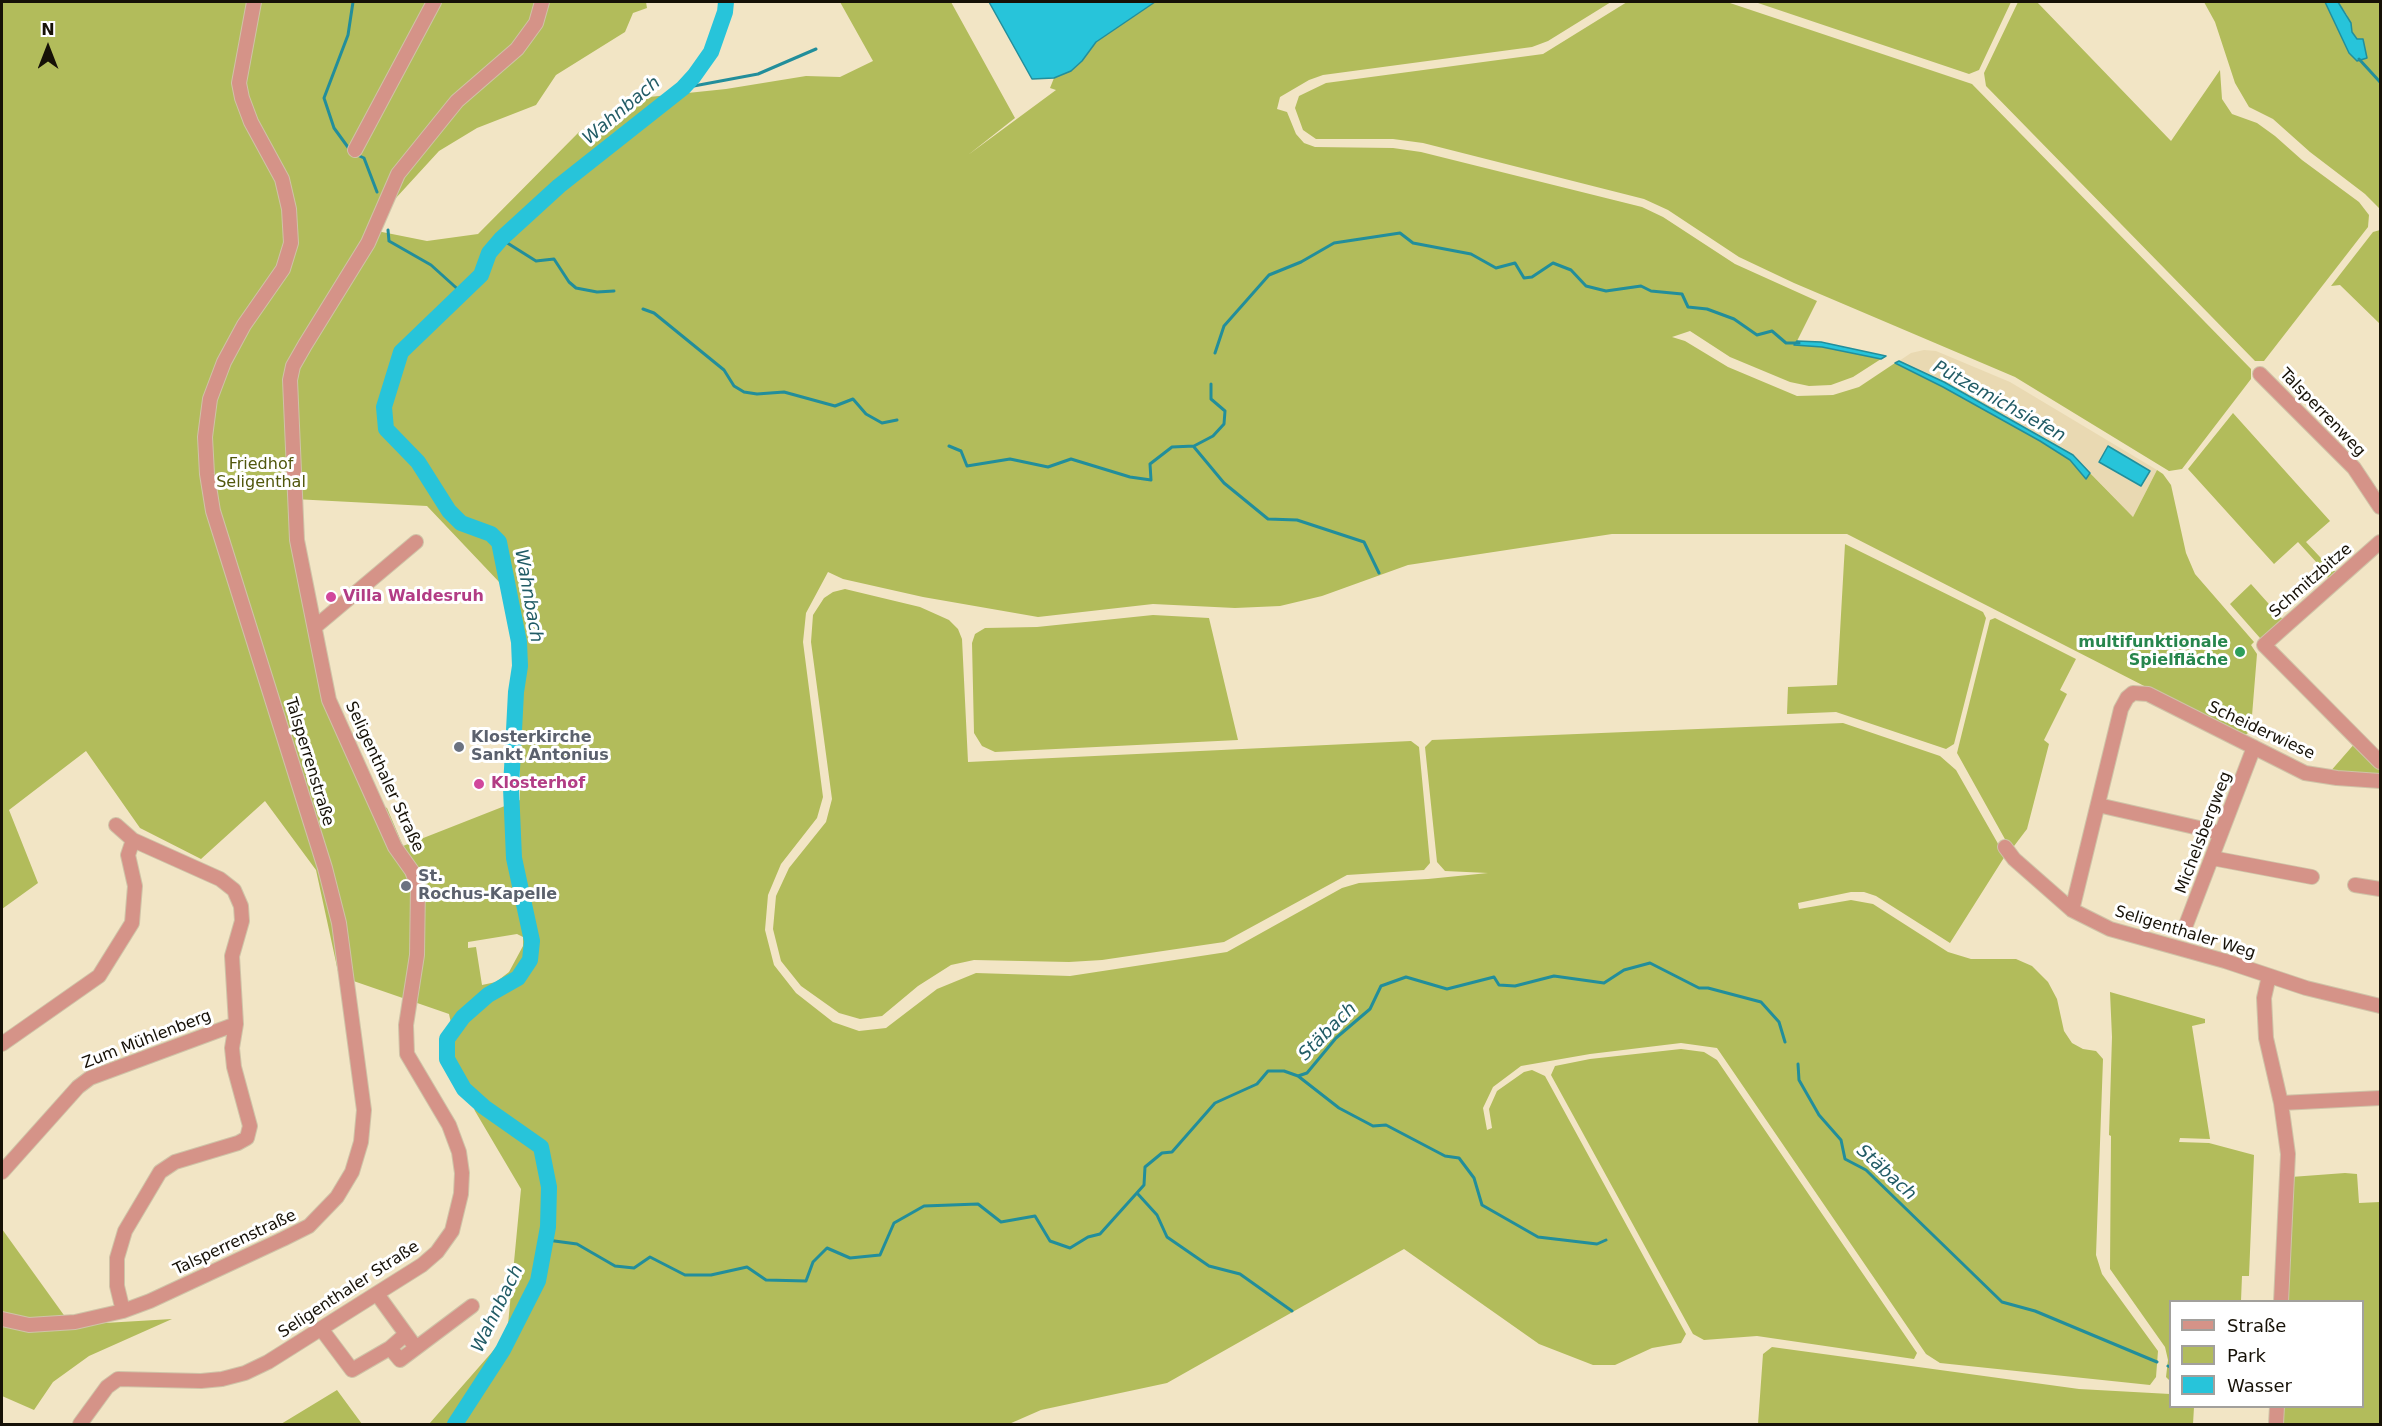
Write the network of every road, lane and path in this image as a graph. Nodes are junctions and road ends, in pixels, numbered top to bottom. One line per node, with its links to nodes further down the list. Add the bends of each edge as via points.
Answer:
1 (254, 2): 34 (street, Talsperrenstraße, via 239,82 251,122 282,179 291,243 283,269 244,325 210,399 205,437 207,474 213,510 339,923 364,1110 361,1142 352,1172 337,1197 309,1226)
2 (434, 2): 4 (street)
3 (542, 2): 9 (street, Seligenthaler Straße, via 536,23 517,49 457,101 398,174 368,243 293,366 290,413 297,540)
4 (355, 150)
5 (2260, 374): 6 (street, Talsperrenweg, via 2354,468)
6 (2380, 507)
7 (416, 542): 9 (street)
8 (2380, 543): 11 (street, Schmitzbitze, via 2264,645)
9 (315, 627): 31 (street, Seligenthaler Straße, via 333,709 395,847 418,886 417,955 406,1025 407,1054 449,1125 462,1173 452,1231 422,1265)
10 (2254, 747): 12 (street, Scheiderwiese, via 2305,773); 13 (street, Scheiderwiese, via 2148,694 2133,693 2121,709); 15 (street, Michelsbergweg)
11 (2380, 762)
12 (2380, 781)
13 (2098, 805): 15 (street); 22 (street)
14 (116, 825): 16 (street)
15 (2221, 833): 18 (street, Michelsbergweg)
16 (133, 840): 26 (street, via 220,879 234,890 242,921 232,956); 27 (street, via 128,855 135,886 132,923 99,976)
17 (2005, 847): 22 (street, Seligenthaler Weg)
18 (2212, 858): 19 (street); 23 (street, Michelsbergweg)
19 (2312, 877)
20 (2355, 885): 21 (street)
21 (2380, 889)
22 (2072, 910): 24 (street, Seligenthaler Weg, via 2110,929)
23 (2184, 930)
24 (2269, 976): 25 (street, Seligenthaler Weg); 29 (street, via 2264,998 2266,1038)
25 (2380, 1006)
26 (236, 1024): 30 (street, Zum Mühlenberg, via 90,1078); 34 (street, via 234,1067 249,1114 250,1131 238,1143 175,1162 160,1172 125,1231 117,1258 117,1286)
27 (2, 1044)
28 (2380, 1098): 29 (street)
29 (2281, 1103): 32 (street, via 2288,1154)
30 (2, 1172)
31 (377, 1294): 36 (street, Seligenthaler Straße); 37 (street)
32 (2281, 1300)
33 (472, 1306): 39 (street)
34 (123, 1311): 35 (street, Talsperrenstraße, via 75,1322 28,1325)
35 (2, 1319)
36 (321, 1330): 38 (street, via 352,1370); 41 (street, Seligenthaler Straße, via 268,1362 222,1379 118,1379 107,1387)
37 (406, 1334): 38 (street); 39 (street)
38 (390, 1348): 39 (street, via 400,1360)
39 (416, 1348)
40 (2277, 1408): 42 (street)
41 (80, 1425)
42 (2276, 1425)

